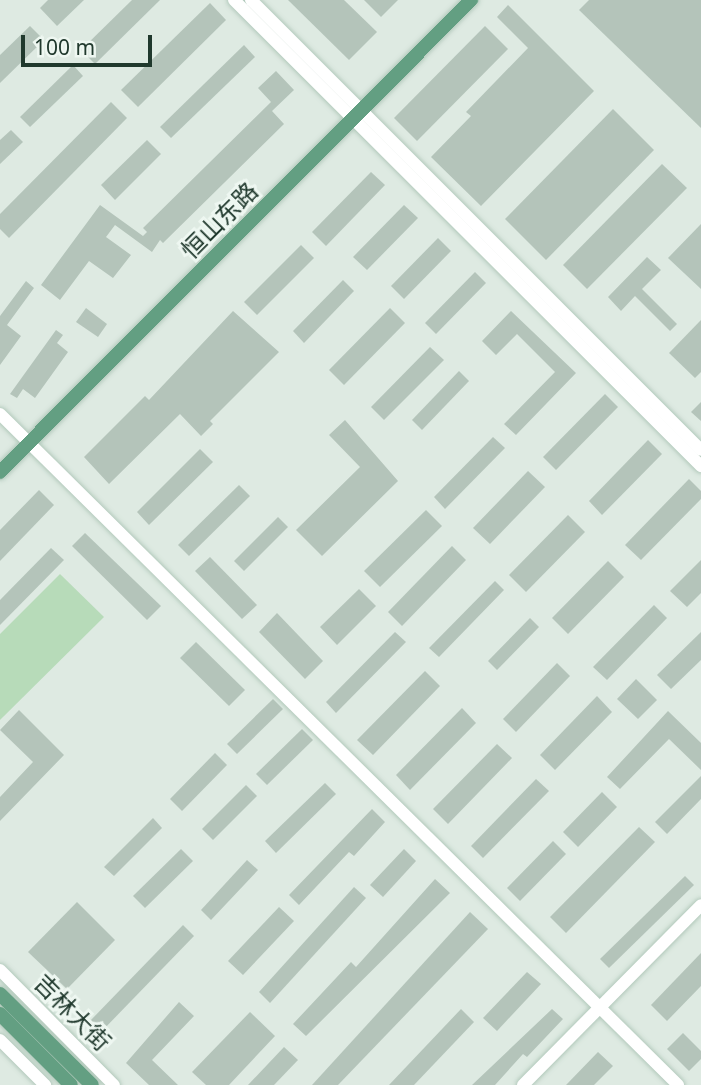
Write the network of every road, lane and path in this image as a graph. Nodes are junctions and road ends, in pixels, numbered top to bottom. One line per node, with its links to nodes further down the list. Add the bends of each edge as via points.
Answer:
1 (234, 0): 5 (street)
2 (251, 0): 5 (street)
3 (461, 0): 5 (main road, 恒山东路)
4 (471, 0): 5 (main road, 恒山东路)
5 (354, 112): 7 (main road, 恒山东路); 8 (street); 10 (street)
6 (0, 414): 7 (street)
7 (26, 440): 9 (main road, 恒山东路); 11 (main road, 恒山东路); 16 (street)
8 (701, 450)
9 (0, 460)
10 (701, 466)
11 (0, 472)
12 (701, 905): 16 (street)
13 (701, 916): 16 (street)
14 (0, 970): 22 (street, 吉林大街)
15 (0, 994): 21 (main road, 吉林大街)
16 (603, 1009): 23 (street); 24 (street); 25 (street)
17 (0, 1014): 20 (main road)
18 (0, 1041): 19 (street)
19 (44, 1085)
20 (71, 1085)
21 (92, 1085)
22 (114, 1085)
23 (523, 1085)
24 (534, 1085)
25 (678, 1085)

